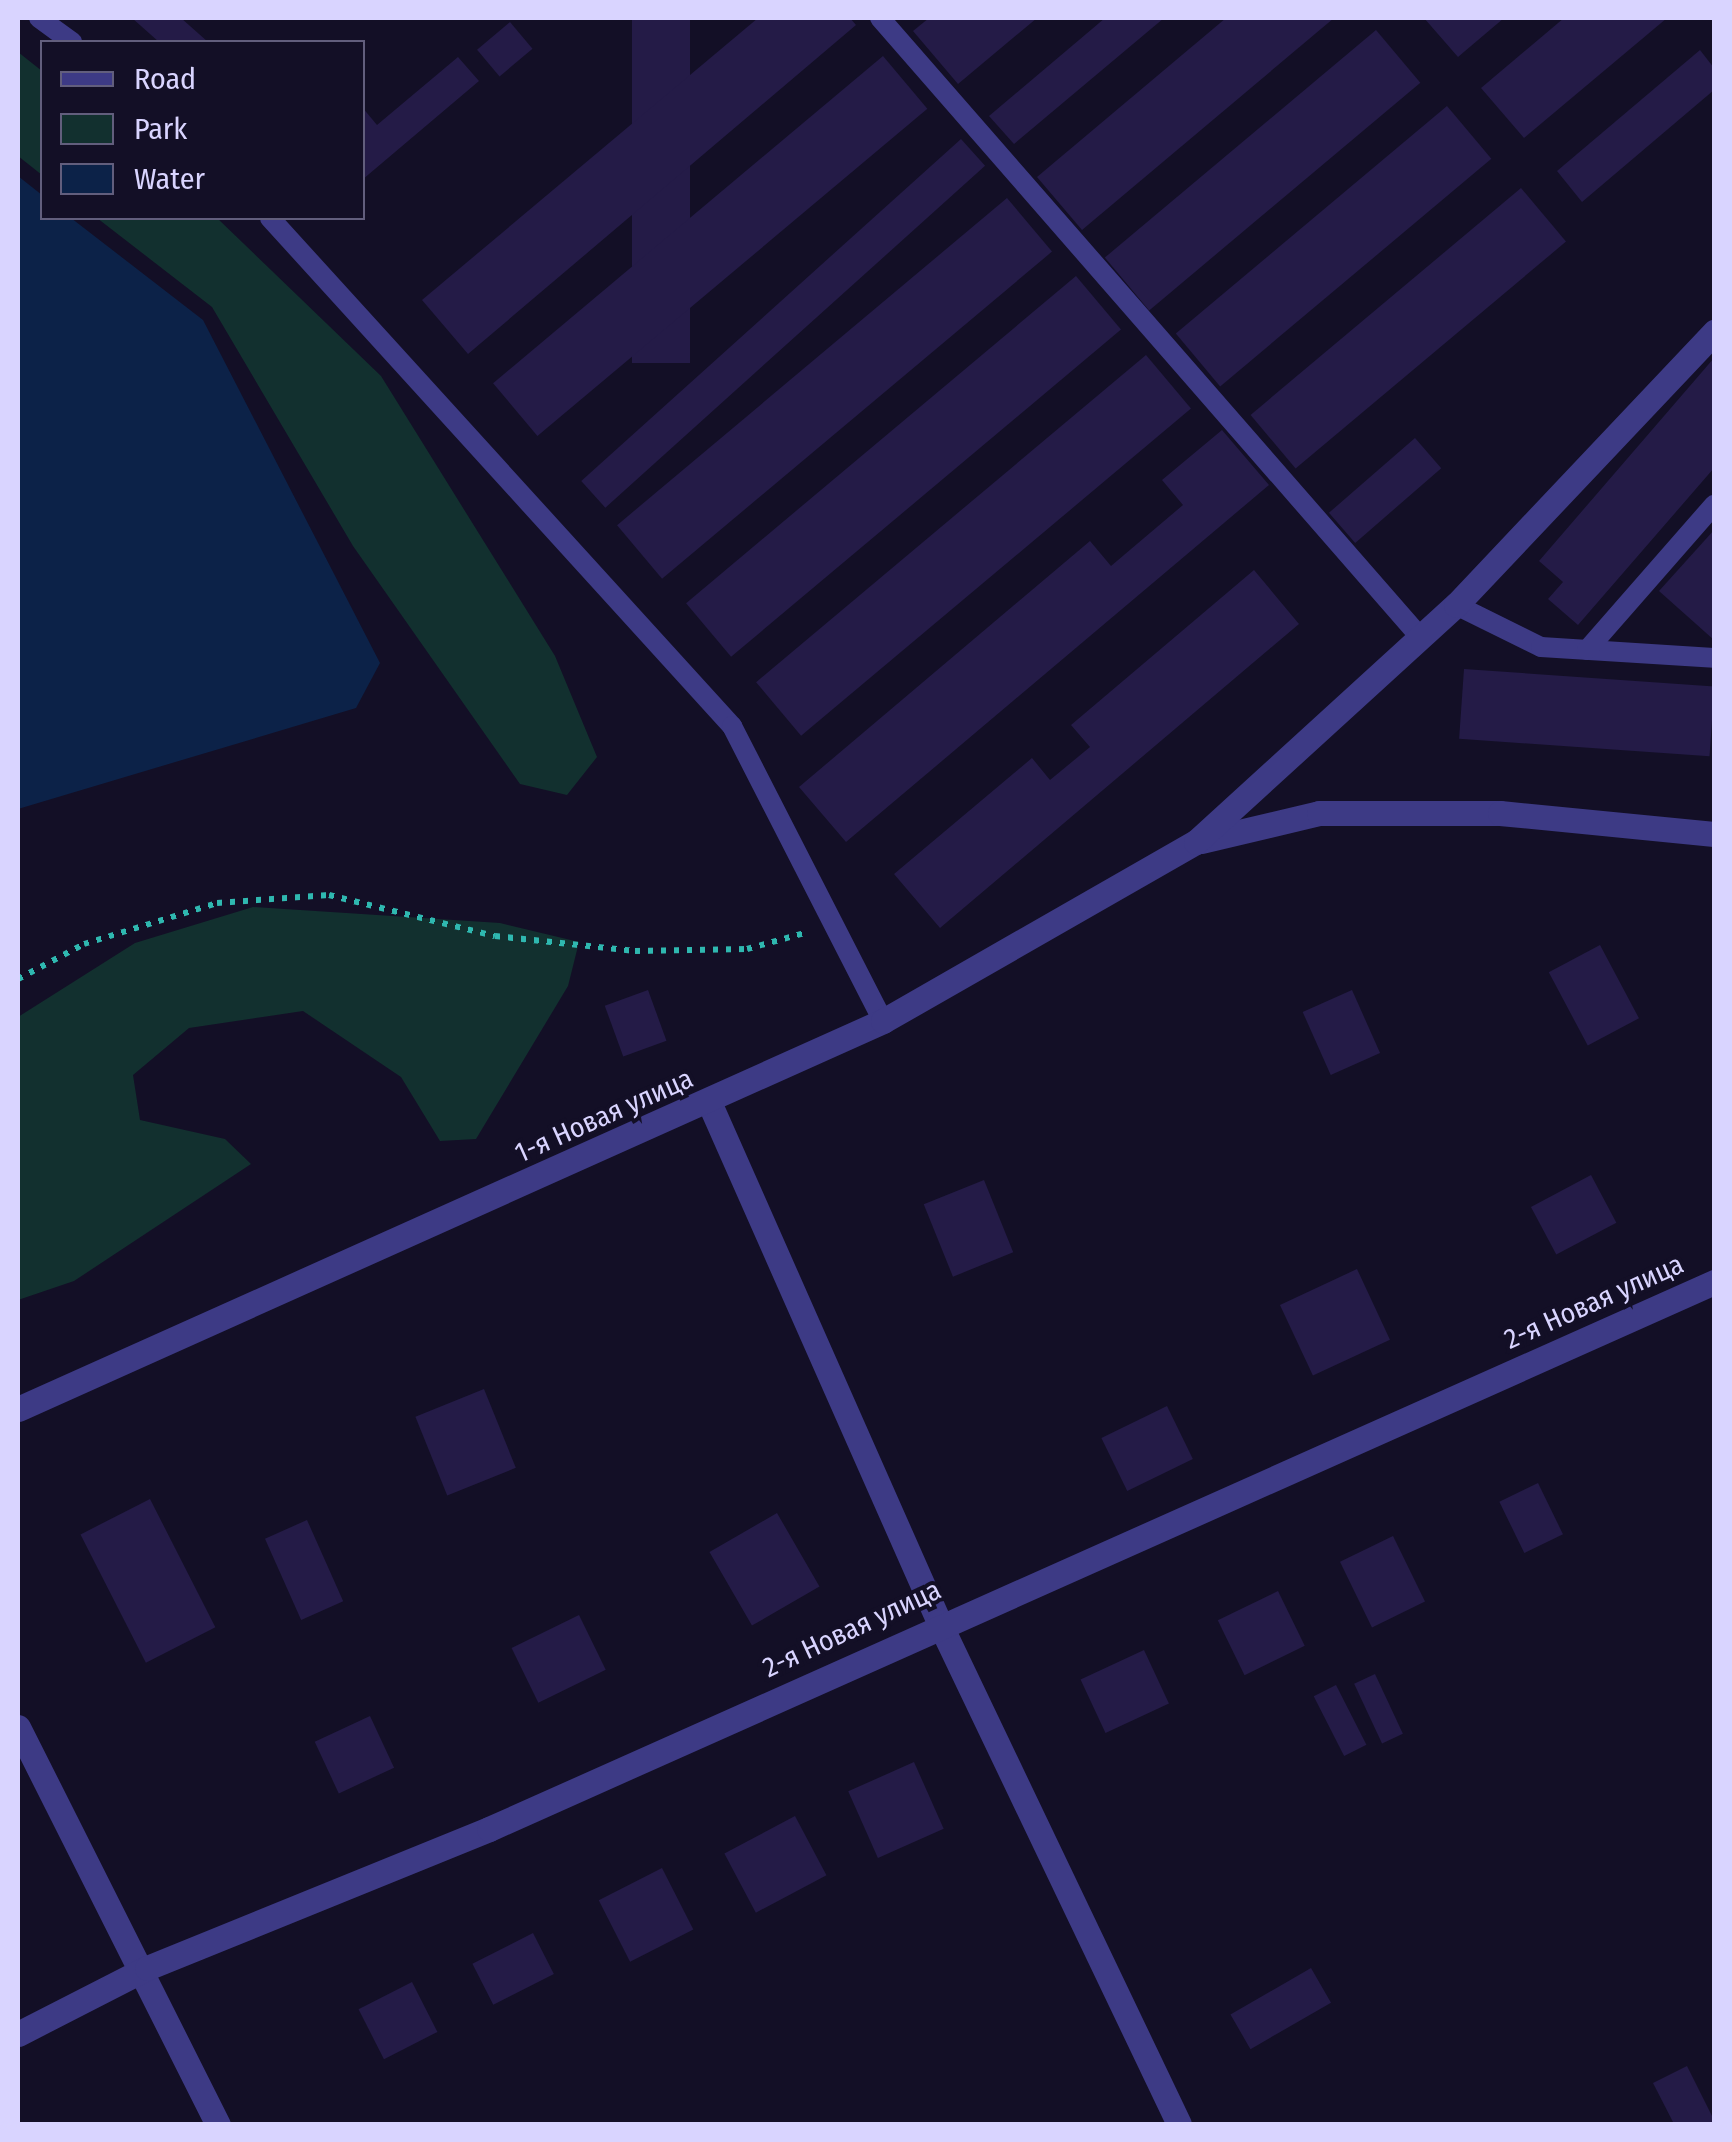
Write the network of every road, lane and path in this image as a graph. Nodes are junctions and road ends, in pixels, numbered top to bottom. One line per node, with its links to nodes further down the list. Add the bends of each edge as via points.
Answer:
1 (39, 18): 3 (lane)
2 (880, 18): 8 (lane)
3 (69, 40)
4 (272, 220): 13 (lane, via 732,726)
5 (1714, 332): 7 (street)
6 (1714, 505): 9 (lane)
7 (1456, 605): 8 (street); 9 (lane, via 1541,647)
8 (1420, 638): 12 (street)
9 (1587, 650): 10 (lane)
10 (1714, 658)
11 (1714, 834): 12 (street, via 1500,813 1319,813)
12 (1196, 842): 15 (street, 1-я Новая улица)
13 (834, 925): 14 (path, via 747,949 634,951 494,936 329,895 217,903 84,944); 15 (lane)
14 (18, 980)
15 (883, 1021): 16 (street, 1-я Новая улица)
16 (709, 1102): 18 (street, 1-я Новая улица); 19 (street)
17 (1714, 1282): 19 (street, 2-я Новая улица)
18 (18, 1409)
19 (939, 1622): 21 (street, 2-я Новая улица, via 488,1830); 24 (street)
20 (18, 1727): 21 (street)
21 (147, 1968): 22 (street, 2-я Новая улица); 23 (street)
22 (18, 2034)
23 (218, 2124)
24 (1178, 2124)

